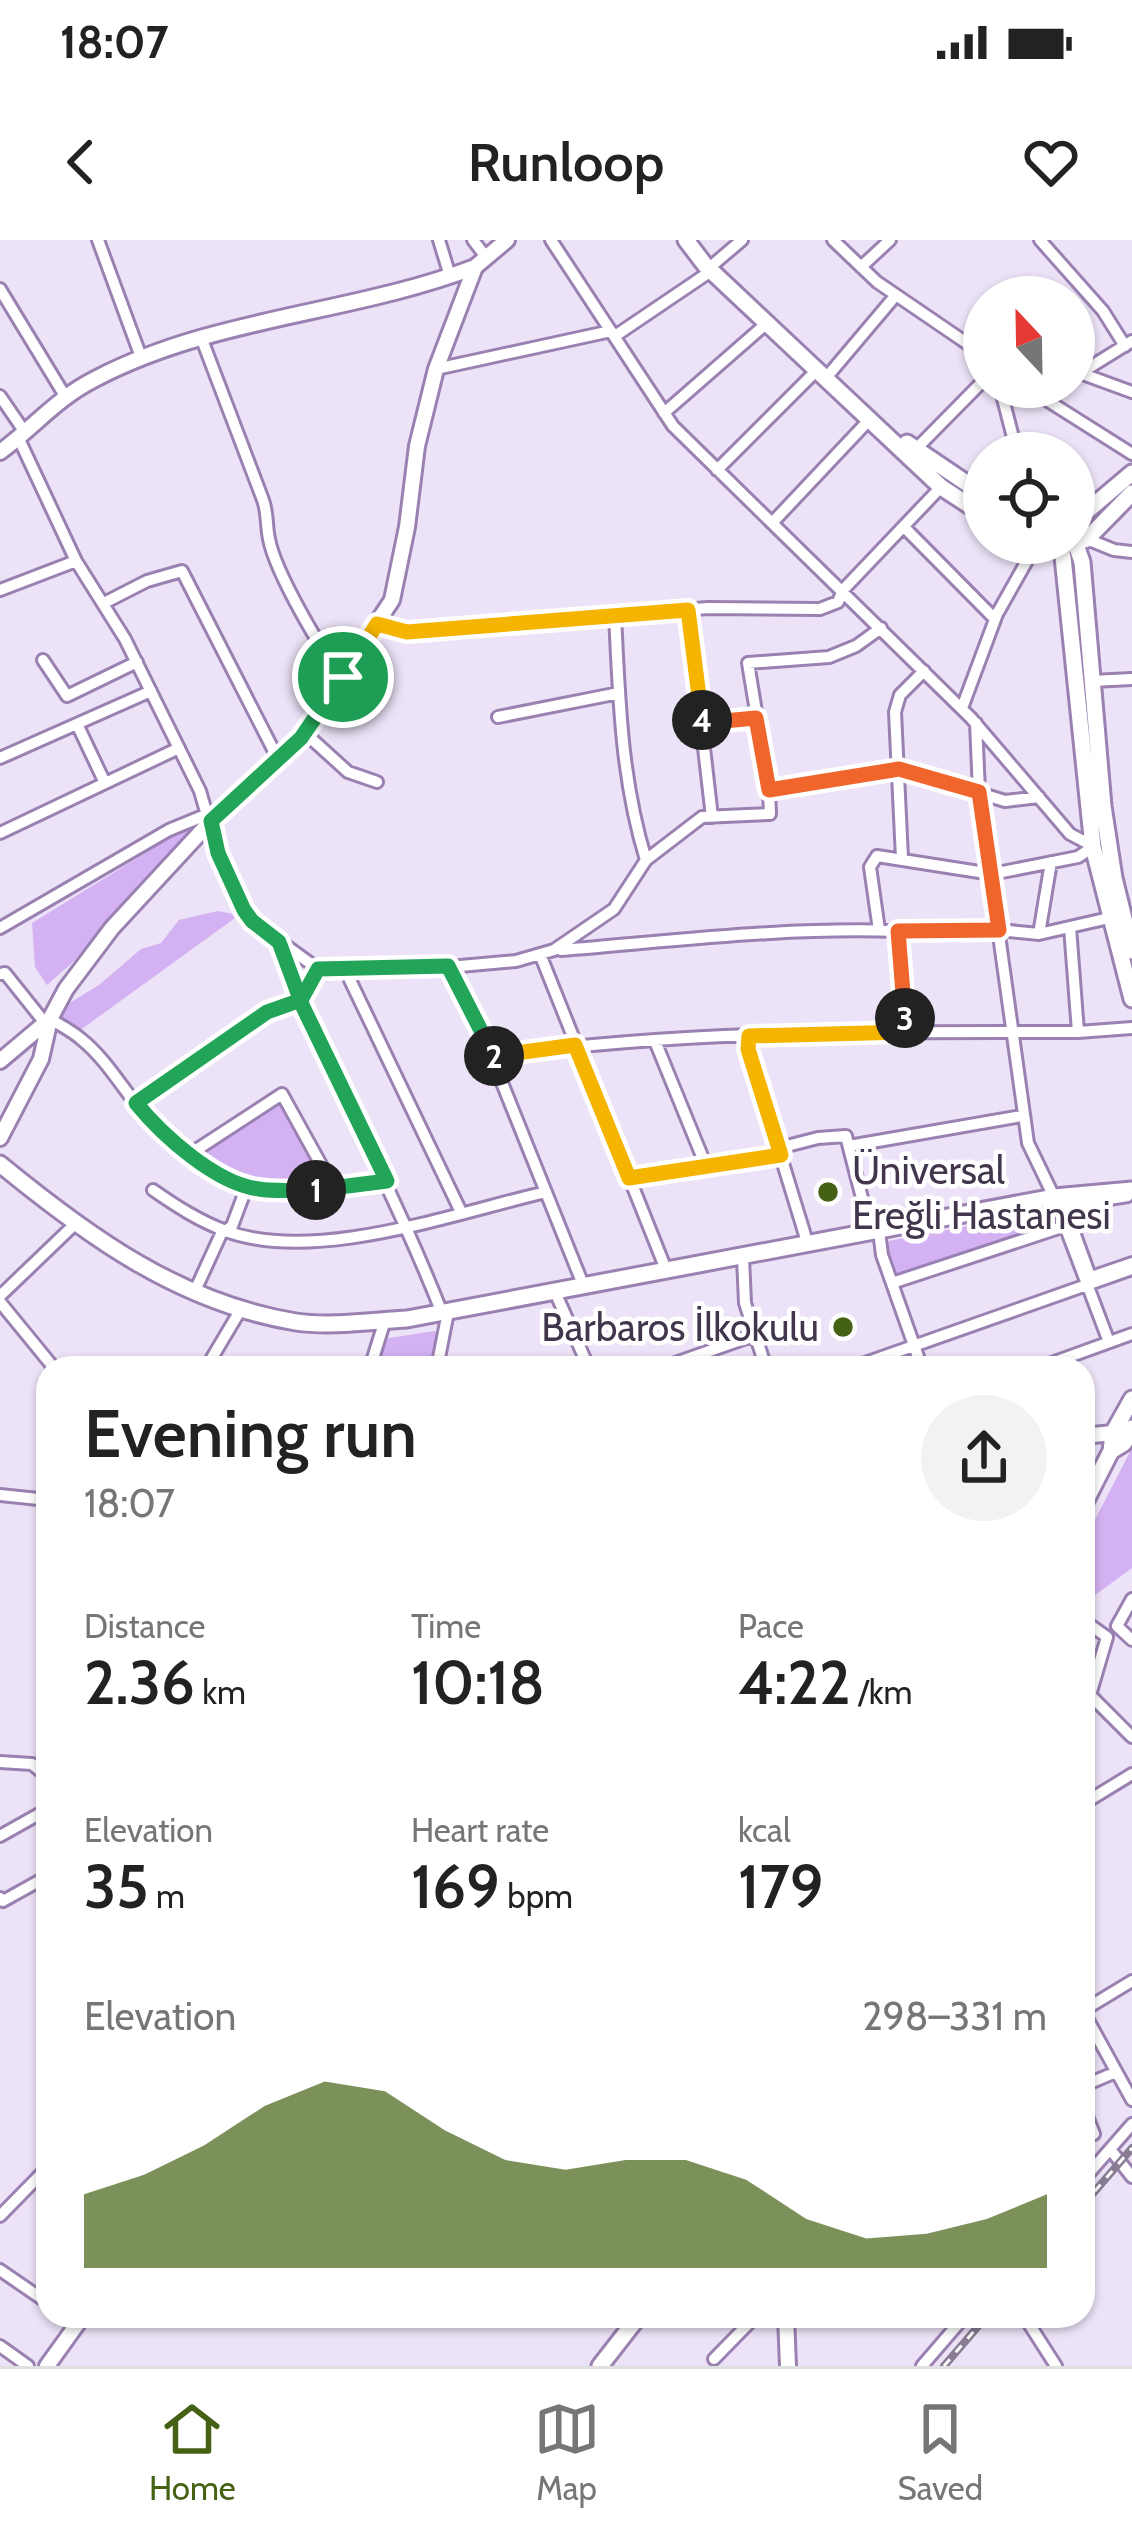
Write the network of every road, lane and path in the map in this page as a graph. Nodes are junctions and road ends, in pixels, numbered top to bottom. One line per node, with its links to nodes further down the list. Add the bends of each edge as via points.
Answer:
1 (98, 240): 23 (street)
2 (439, 240): 15 (street)
3 (473, 240): 12 (street)
4 (507, 240): 12 (street)
5 (551, 240): 19 (street)
6 (686, 240): 13 (main road)
7 (698, 240): 13 (main road)
8 (742, 240): 13 (street)
9 (833, 240): 14 (street)
10 (890, 240): 14 (street)
11 (1040, 240): 22 (street)
12 (481, 262): 15 (street); 25 (street)
13 (713, 267): 18 (main road); 19 (street); 26 (main road)
14 (861, 267): 17 (street)
15 (450, 276): 20 (street)
16 (0, 289): 30 (street)
17 (896, 295): 21 (street); 26 (street)
18 (767, 323): 26 (main road); 33 (street)
19 (613, 333): 25 (street); 33 (street)
20 (201, 337): 23 (street); 66 (street, via 270,520 268,538)
21 (963, 341)
22 (1129, 344): 24 (street)
23 (141, 357): 30 (street)
24 (1095, 364)
25 (436, 369): 61 (street, via 392,599)
26 (824, 371): 34 (main road); 36 (main road); 39 (street)
27 (1095, 381): 28 (street)
28 (1132, 392)
29 (0, 396): 35 (street)
30 (65, 396): 35 (street)
31 (963, 401): 36 (street)
32 (1061, 408): 38 (street)
33 (664, 413): 39 (street)
34 (870, 419): 42 (main road); 46 (street)
35 (21, 434): 37 (street); 51 (street)
36 (916, 449): 41 (main road)
37 (0, 452)
38 (1132, 454)
39 (717, 470): 46 (street)
40 (1132, 472): 45 (main road)
41 (963, 481)
42 (941, 487): 44 (main road); 48 (street)
43 (1132, 493): 47 (main road)
44 (963, 501)
45 (1095, 504)
46 (772, 522): 56 (street)
47 (1095, 522)
48 (904, 527): 56 (street); 60 (street)
49 (1095, 547): 50 (street)
50 (1132, 552)
51 (76, 560): 55 (street); 57 (street)
52 (1025, 564): 60 (street)
53 (1071, 564): 90 (main road)
54 (1082, 564): 68 (main road)
55 (0, 590)
56 (843, 590): 58 (street, via 838,602 820,609); 62 (street)
57 (104, 603): 64 (street); 80 (street, via 182,571)
58 (688, 610): 59 (street); 74 (street)
59 (615, 614): 61 (street, via 407,632); 70 (street)
60 (995, 619): 71 (street)
61 (377, 624): 66 (street)
62 (881, 628): 65 (street); 73 (street, via 829,657 748,663)
63 (43, 660): 64 (street, via 67,696)
64 (137, 662): 69 (street)
65 (924, 670): 71 (street); 81 (street, via 900,694)
66 (343, 677): 77 (street)
67 (1132, 679): 68 (street)
68 (1092, 681): 90 (main road)
69 (151, 692): 76 (street); 78 (street)
70 (619, 693): 72 (street); 92 (street, via 629,804)
71 (962, 708): 75 (street)
72 (498, 717)
73 (756, 718): 74 (street); 84 (street)
74 (702, 723): 88 (street)
75 (976, 723): 85 (street); 86 (street)
76 (77, 724): 79 (street); 83 (street)
77 (305, 733): 80 (street); 82 (street, via 348,772)
78 (179, 748): 83 (street); 87 (street)
79 (0, 758)
80 (278, 759): 87 (street)
81 (899, 769): 84 (street); 85 (street); 91 (street)
82 (377, 782)
83 (105, 783): 89 (street)
84 (769, 790): 88 (street, via 770,814)
85 (979, 792): 86 (street, via 1005,801); 94 (street)
86 (1039, 796): 90 (street, via 1070,834)
87 (210, 817): 97 (street, via 169,830); 102 (street, via 244,910); 111 (street, via 112,928)
88 (712, 817): 92 (street)
89 (0, 833)
90 (1101, 846): 93 (street); 95 (main road); 103 (main road)
91 (902, 858): 94 (street); 98 (street, via 877,856 870,867)
92 (646, 860): 104 (street, via 614,909)
93 (1051, 862): 94 (street); 101 (street)
94 (992, 874): 99 (street)
95 (1109, 918): 96 (street); 109 (main road)
96 (1070, 927): 101 (street); 115 (street)
97 (0, 928)
98 (879, 930): 100 (street); 104 (street, via 748,931)
99 (999, 930): 100 (street); 101 (street); 113 (street)
100 (898, 931): 114 (street)
101 (1039, 934)
102 (279, 942): 106 (street); 110 (street)
103 (1131, 943)
104 (547, 952): 105 (street); 118 (street)
105 (449, 967): 107 (street); 119 (street)
106 (318, 969): 107 (street); 110 (street)
107 (350, 969): 137 (street)
108 (0, 974): 111 (street)
109 (1132, 999)
110 (301, 1000): 121 (street, via 267,1012); 130 (street)
111 (47, 1021): 120 (street); 121 (street, via 83,1041); 123 (street, via 41,1059)
112 (1132, 1028): 115 (street)
113 (1009, 1031): 114 (street); 115 (street); 122 (street)
114 (906, 1032): 116 (street)
115 (1078, 1032)
116 (749, 1036): 117 (street); 125 (street)
117 (655, 1041): 118 (street); 128 (street)
118 (575, 1045): 119 (street); 129 (street)
119 (492, 1057): 135 (street)
120 (0, 1061)
121 (136, 1103): 126 (street)
122 (1022, 1116): 124 (street); 136 (street)
123 (0, 1138)
124 (848, 1146): 125 (street, via 846,1136 818,1138); 142 (street)
125 (780, 1151): 128 (street); 143 (street)
126 (190, 1154): 131 (street); 133 (street, via 282,1094)
127 (0, 1164): 138 (main road)
128 (706, 1166): 129 (street)
129 (629, 1178): 146 (street)
130 (387, 1181): 133 (street); 139 (street)
131 (247, 1186): 133 (street); 141 (street)
132 (153, 1190): 141 (street)
133 (335, 1190)
134 (1132, 1190): 136 (street); 136 (main road)
135 (546, 1192): 137 (street); 149 (street)
136 (1059, 1204): 140 (street); 142 (main road); 145 (street, via 1091,1276)
137 (461, 1212): 139 (street)
138 (76, 1223): 151 (main road); 152 (street)
139 (407, 1224): 141 (street, via 311,1243); 154 (street)
140 (1065, 1226): 147 (street); 148 (street)
141 (225, 1231): 151 (street)
142 (875, 1232): 143 (main road); 147 (street)
143 (808, 1245): 144 (main road)
144 (743, 1258): 146 (main road); 157 (street)
145 (1132, 1266): 148 (street)
146 (667, 1272): 149 (main road)
147 (892, 1283): 159 (street)
148 (1086, 1284): 158 (street); 159 (street)
149 (584, 1287): 150 (main road)
150 (555, 1292): 154 (main road); 164 (street)
151 (194, 1293): 153 (main road)
152 (0, 1299): 160 (street)
153 (242, 1309): 155 (main road, via 301,1323); 161 (street)
154 (445, 1312): 155 (main road); 163 (street)
155 (385, 1320): 162 (street)
156 (1132, 1334): 158 (street)
157 (755, 1335): 165 (street); 166 (street)
158 (1109, 1342): 169 (street)
159 (914, 1345): 167 (street); 168 (street)
160 (45, 1356)
161 (213, 1356)
162 (374, 1356)
163 (439, 1356)
164 (584, 1356)
165 (695, 1356)
166 (762, 1356)
167 (883, 1356)
168 (918, 1356)
169 (1071, 1356)
170 (1132, 1400): 172 (main road)
171 (1132, 1428): 174 (main road)
172 (1113, 1433): 173 (street); 174 (main road)
173 (1095, 1435)
174 (1111, 1451): 175 (main road)
175 (1095, 1482)
176 (0, 1495): 177 (street)
177 (36, 1499)
178 (1132, 1599): 179 (street)
179 (1118, 1626): 181 (street); 182 (street)
180 (1095, 1628): 181 (street)
181 (1107, 1637): 183 (street)
182 (1132, 1640)
183 (1095, 1678)
184 (1095, 1700): 185 (street)
185 (1132, 1737)
186 (0, 1762): 187 (street)
187 (36, 1768)
188 (1132, 1774): 189 (street)
189 (1095, 1797)
190 (36, 1816): 191 (street)
191 (0, 1836)
192 (36, 1883): 193 (street)
193 (0, 1898)
194 (1132, 1981): 195 (street)
195 (1095, 2003)
196 (1095, 2031): 197 (street)
197 (1116, 2072): 198 (street); 199 (street)
198 (1095, 2081)
199 (1132, 2100)
200 (1132, 2124): 201 (street)
201 (1110, 2149): 202 (street); 203 (street)
202 (1095, 2166)
203 (1132, 2177)
204 (36, 2179): 205 (street)
205 (0, 2216)
206 (0, 2270): 207 (street)
207 (36, 2295)
208 (70, 2328): 217 (street)
209 (630, 2328): 218 (main road)
210 (744, 2328): 215 (street)
211 (786, 2328): 219 (street)
212 (955, 2328): 220 (street)
213 (1032, 2328): 221 (street)
214 (0, 2346): 216 (street)
215 (714, 2359)
216 (28, 2366)
217 (47, 2366)
218 (600, 2366)
219 (788, 2366)
220 (922, 2366)
221 (1056, 2366)

